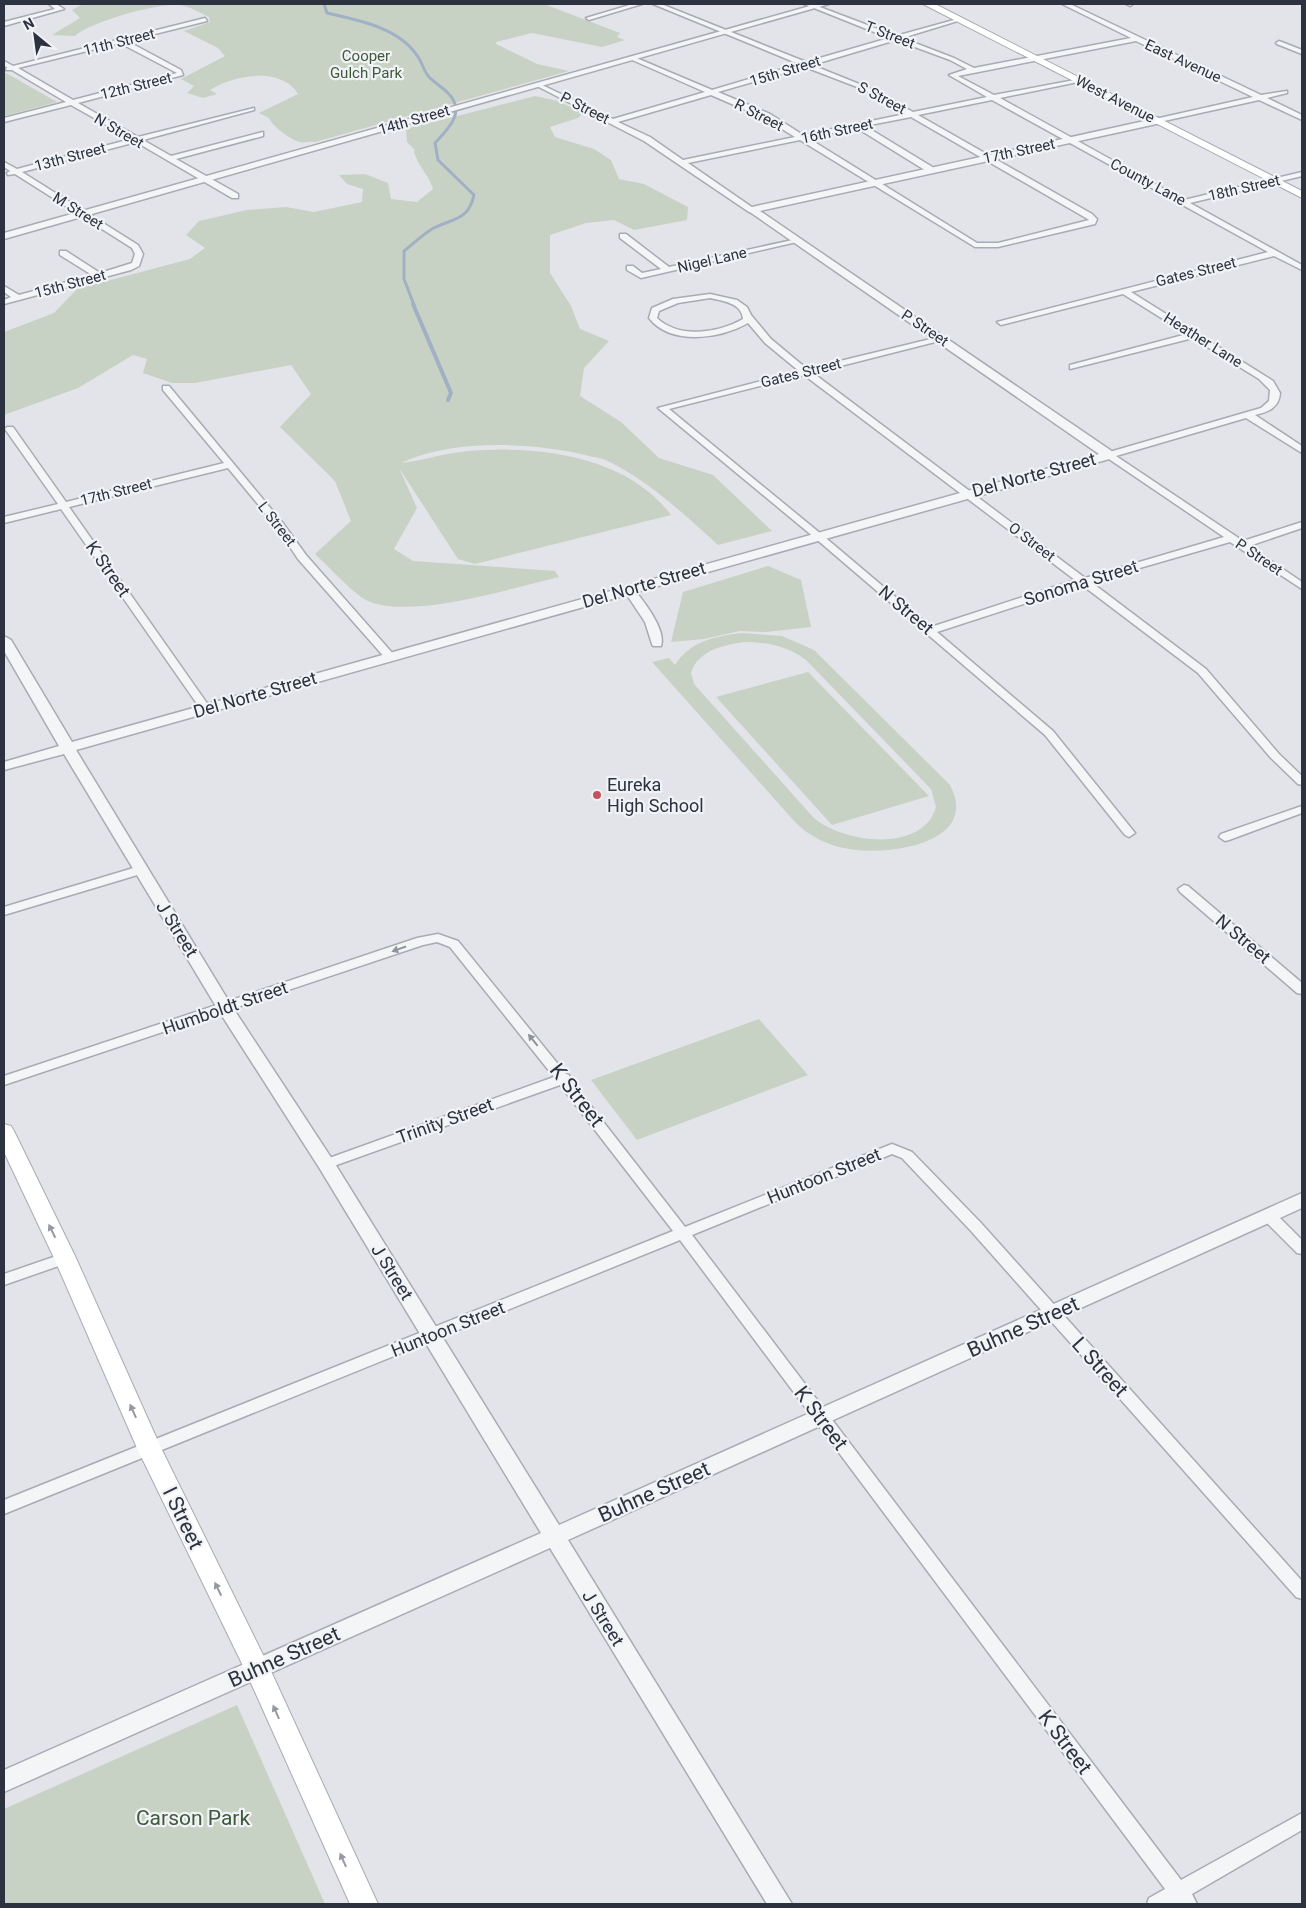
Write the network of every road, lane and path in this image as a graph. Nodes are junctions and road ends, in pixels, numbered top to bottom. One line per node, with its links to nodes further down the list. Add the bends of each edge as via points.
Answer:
1 (52, 4): 11 (street, via 60,10)
2 (639, 4): 8 (street)
3 (656, 4): 12 (street, S Street)
4 (825, 4): 7 (street, 14th Street)
5 (928, 4): 9 (main road, West Avenue)
6 (1065, 4): 14 (street, East Avenue)
7 (811, 5): 12 (street, 14th Street); 13 (street, T Street)
8 (589, 18)
9 (958, 19): 13 (street, 15th Street); 19 (main road, West Avenue)
10 (205, 20): 15 (street, 11th Street)
11 (4, 24)
12 (726, 32): 18 (street, 14th Street); 21 (street, S Street)
13 (896, 38): 21 (street, 15th Street); 24 (street, T Street)
14 (1136, 38): 19 (street); 30 (street, East Avenue)
15 (121, 41): 22 (street, 11th Street); 31 (street, 12th Street, via 180,74)
16 (1279, 43): 17 (street)
17 (1302, 52)
18 (632, 58): 26 (street, 14th Street); 27 (street, R Street)
19 (1036, 59): 24 (street); 25 (main road, West Avenue)
20 (4, 63): 22 (street, N Street)
21 (806, 64): 27 (street, 15th Street); 33 (street, S Street, via 867,89)
22 (12, 68): 23 (street, 11th Street); 31 (street, N Street)
23 (4, 70)
24 (973, 70): 29 (street, via 952,75)
25 (1078, 80): 29 (street, 16th Street); 36 (main road, West Avenue)
26 (538, 85): 37 (street, P Street); 51 (street, 14th Street)
27 (713, 92): 37 (street, 15th Street); 40 (street, R Street, via 760,113)
28 (1285, 92): 30 (street, 17th Street)
29 (992, 98): 33 (street, 16th Street); 42 (street, County Lane)
30 (1260, 98): 34 (street, East Avenue); 36 (street, 17th Street)
31 (70, 102): 35 (street, 12th Street); 41 (street, N Street)
32 (252, 109): 41 (street, 13th Street)
33 (913, 115): 38 (street, 16th Street); 43 (street, S Street)
34 (1302, 118)
35 (4, 120)
36 (1158, 121): 42 (street, 17th Street); 52 (main road, West Avenue)
37 (611, 122): 45 (street, P Street, via 647,139)
38 (859, 126): 40 (street, 16th Street); 47 (street)
39 (260, 134): 44 (street)
40 (803, 138): 45 (street, 16th Street); 53 (street, R Street)
41 (136, 140): 44 (street, N Street); 48 (street, 13th Street)
42 (1069, 140): 43 (street, 17th Street); 56 (street, County Lane)
43 (988, 157): 47 (street, 17th Street); 62 (street, S Street, via 1093,221 998,245)
44 (169, 159): 51 (street, N Street)
45 (683, 162): 57 (street, P Street)
46 (4, 164): 48 (street, M Street)
47 (931, 170): 53 (street, 17th Street)
48 (15, 172): 49 (street, 13th Street); 58 (street, M Street)
49 (4, 174)
50 (1302, 174): 52 (street, 18th Street)
51 (206, 179): 55 (street, N Street); 58 (street, 14th Street)
52 (1275, 181): 54 (main road, West Avenue); 56 (street, 18th Street)
53 (874, 182): 57 (street, 17th Street); 62 (street, R Street, via 968,242)
54 (1302, 195)
55 (236, 196)
56 (1185, 202): 64 (street, County Lane)
57 (752, 210): 61 (street, P Street)
58 (83, 214): 59 (street, 14th Street); 65 (street, M Street, via 135,247 139,254)
59 (4, 236)
60 (623, 236): 68 (street)
61 (797, 241): 68 (street, Nigel Lane); 77 (street, P Street)
62 (981, 246)
63 (63, 253): 69 (street)
64 (1275, 253): 66 (street, County Lane); 71 (street, Gates Street)
65 (136, 264): 69 (street, 15th Street)
66 (1300, 264)
67 (630, 268): 68 (street, Nigel Lane, via 641,276)
68 (667, 270)
69 (97, 275): 72 (street, 15th Street)
70 (4, 288): 72 (street)
71 (1124, 291): 75 (street, Gates Street); 76 (street, Heather Lane)
72 (17, 298): 73 (street, 15th Street)
73 (4, 302)
74 (748, 317): 74 (street, O Street, via 733,326 687,334 665,329 655,321 653,314 662,305 710,296 734,302 744,309); 79 (street, O Street, via 774,346)
75 (1001, 322)
76 (1194, 335): 78 (street); 81 (street, Heather Lane, via 1270,382)
77 (940, 338): 79 (street, Gates Street); 86 (street, P Street)
78 (1074, 367)
79 (806, 371): 82 (street, Gates Street); 88 (street, O Street)
80 (166, 388): 87 (street, L Street)
81 (1276, 394): 83 (street, Del Norte Street, via 1271,406)
82 (662, 408): 92 (street, N Street)
83 (1248, 415): 85 (street); 86 (street, Del Norte Street)
84 (10, 429): 89 (street, K Street)
85 (1302, 450)
86 (1109, 454): 88 (street, Del Norte Street); 93 (street, P Street)
87 (229, 465): 89 (street, 17th Street); 100 (street, L Street, via 291,539 302,557)
88 (969, 493): 92 (street, Del Norte Street); 94 (street, O Street)
89 (63, 505): 90 (street, 17th Street); 101 (street, K Street)
90 (4, 520)
91 (1302, 526): 93 (street, Sonoma Street)
92 (818, 536): 96 (street, Del Norte Street); 97 (street, N Street)
93 (1236, 542): 94 (street, Sonoma Street); 95 (street, P Street)
94 (1083, 581): 97 (street, Sonoma Street); 104 (street, O Street, via 1202,671 1270,752)
95 (1302, 586)
96 (628, 589): 99 (street, via 646,611); 100 (street, Del Norte Street)
97 (930, 631): 106 (street, N Street, via 1049,733)
98 (4, 640): 102 (street, J Street)
99 (658, 644)
100 (390, 657): 101 (street, Del Norte Street)
101 (206, 709): 102 (street, Del Norte Street)
102 (68, 748): 103 (street, Del Norte Street); 108 (street, J Street)
103 (4, 766)
104 (1302, 782)
105 (1302, 809): 107 (street)
106 (1129, 833)
107 (1225, 837)
108 (140, 870): 110 (street); 113 (street, J Street)
109 (1184, 889): 112 (street, N Street)
110 (4, 911)
111 (446, 939): 113 (street, Humboldt Street, one-way to 113, via 421,941); 114 (street, K Street, one-way to 111, via 454,944)
112 (1302, 990)
113 (225, 1008): 115 (street, Humboldt Street); 118 (street, J Street)
114 (564, 1078): 118 (street, Trinity Street); 121 (street, K Street)
115 (4, 1082)
116 (4, 1131): 123 (main road, I Street, one-way to 116)
117 (892, 1149): 121 (street, Huntoon Street); 125 (street, L Street, via 907,1155 970,1220)
118 (326, 1164): 126 (street, J Street)
119 (1302, 1200): 120 (street, Buhne Street)
120 (1268, 1216): 122 (street); 125 (street, Buhne Street)
121 (682, 1234): 126 (street, Huntoon Street); 127 (street, K Street)
122 (1302, 1249)
123 (65, 1258): 124 (street); 128 (main road, I Street, one-way to 123)
124 (4, 1280)
125 (1052, 1314): 127 (street, Buhne Street); 131 (street, L Street)
126 (432, 1335): 128 (street, Huntoon Street); 130 (street, J Street)
127 (820, 1417): 130 (street, Buhne Street); 135 (street, K Street)
128 (149, 1448): 129 (street, Huntoon Street); 132 (main road, I Street, one-way to 128)
129 (4, 1507)
130 (554, 1536): 132 (street, Buhne Street); 137 (street, J Street)
131 (1302, 1592)
132 (256, 1669): 133 (street, Buhne Street); 136 (main road, I Street, one-way to 132)
133 (4, 1782)
134 (1302, 1821): 135 (street)
135 (1183, 1898): 138 (street)
136 (364, 1904)
137 (780, 1904)
138 (1156, 1904)

